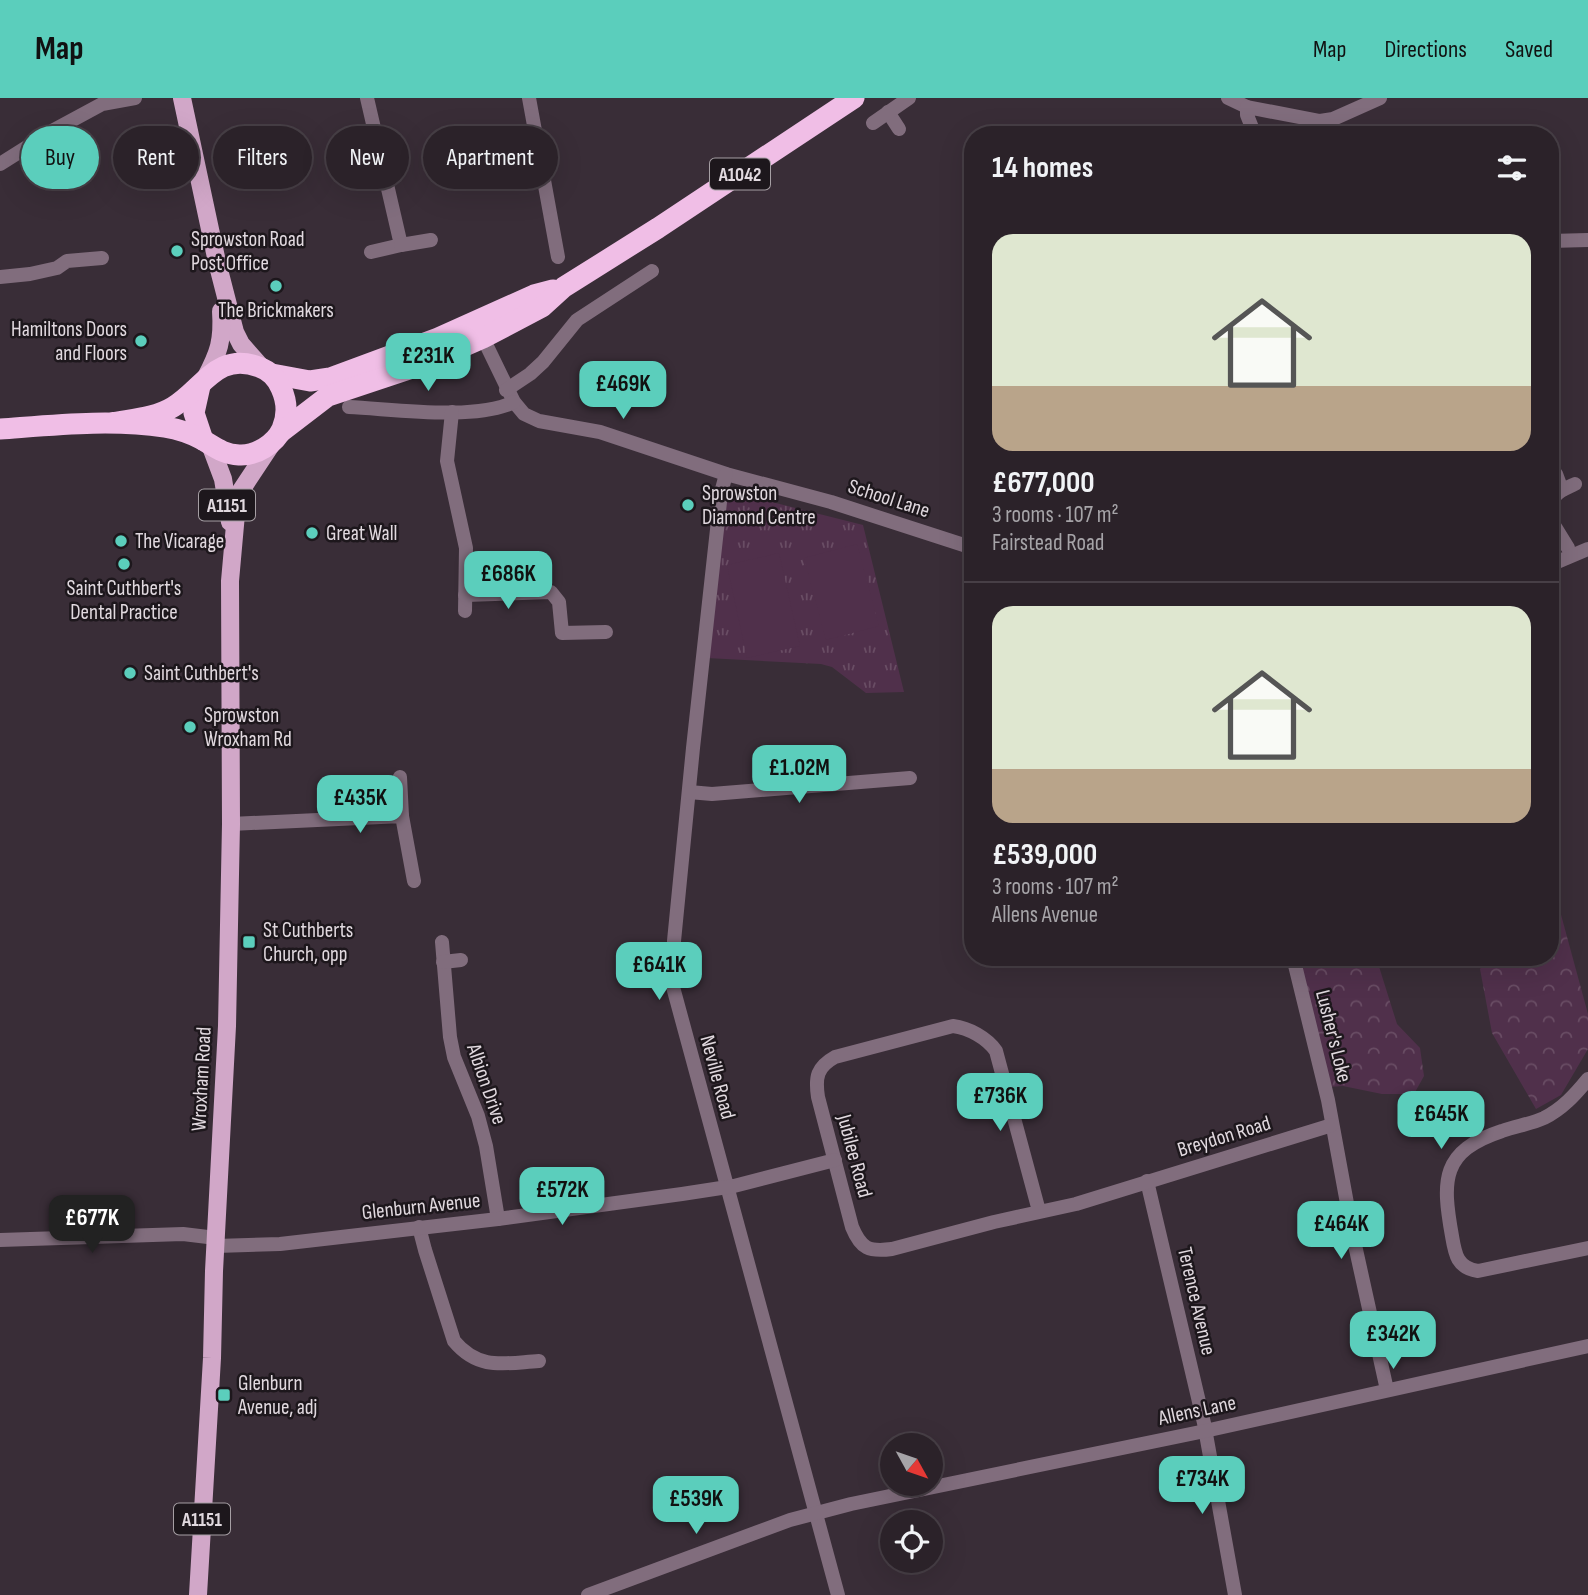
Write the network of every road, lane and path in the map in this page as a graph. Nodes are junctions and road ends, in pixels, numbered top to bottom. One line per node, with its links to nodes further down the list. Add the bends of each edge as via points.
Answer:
1 (135, 98): 16 (street, via 102,104)
2 (182, 98): 24 (main road)
3 (367, 98): 20 (street)
4 (529, 98): 22 (street)
5 (854, 98): 27 (highway, A1042)
6 (909, 98): 10 (street)
7 (1227, 98): 9 (street)
8 (1380, 98): 11 (street)
9 (1247, 107): 11 (street); 13 (street)
10 (888, 113): 12 (street); 15 (street)
11 (1320, 121): 14 (street)
12 (873, 123)
13 (1251, 126)
14 (1318, 126)
15 (899, 129)
16 (0, 164)
17 (430, 240): 20 (street)
18 (1588, 240): 19 (street)
19 (1559, 241)
20 (401, 245): 21 (street)
21 (371, 252)
22 (558, 257)
23 (102, 258): 26 (street)
24 (217, 262): 29 (main road, via 235,332); 30 (main road, via 223,334 220,350)
25 (652, 271): 31 (street, via 577,320)
26 (0, 277)
27 (564, 287): 28 (highway, A1042, via 542,307); 29 (highway, A1042, via 534,295 330,379 310,381)
28 (483, 338): 31 (street); 36 (highway, A1042, via 424,364 328,396)
29 (268, 371): 30 (highway, via 249,363 233,363); 36 (highway, via 286,400 286,420)
30 (202, 382): 34 (highway, via 173,408); 37 (highway, via 194,413)
31 (510, 396): 33 (street, via 502,408); 38 (street, School Lane, via 524,414 539,421 600,432)
32 (349, 407): 33 (street)
33 (452, 412): 47 (street, via 447,461 466,548)
34 (111, 423): 35 (highway); 37 (highway, via 187,432)
35 (0, 429)
36 (278, 436): 37 (highway, via 259,452 241,455); 46 (main road, Wroxham Road / A1151, via 240,492)
37 (207, 443): 46 (main road, Wroxham Road / A1151, via 223,479)
38 (726, 474): 42 (street, School Lane); 52 (street, Neville Road)
39 (1559, 477): 40 (street, via 1569,487)
40 (1559, 494)
41 (1559, 533): 43 (street)
42 (964, 545)
43 (1568, 548)
44 (1588, 549): 45 (street)
45 (1559, 561)
46 (232, 564): 54 (main road, Wroxham Road / A1151)
47 (464, 595): 48 (street); 49 (street, via 551,592 559,602 562,633)
48 (465, 611)
49 (606, 632)
50 (400, 777): 53 (street)
51 (910, 778): 52 (street)
52 (689, 792): 64 (street, Neville Road, via 673,987)
53 (402, 816): 54 (street); 55 (street)
54 (231, 824): 69 (main road, Wroxham Road / A1151)
55 (414, 881)
56 (442, 942): 58 (street, Albion Drive)
57 (461, 960): 58 (street)
58 (443, 962): 66 (street, Albion Drive, via 452,1050 478,1116)
59 (1295, 966): 61 (street, Lusher's Loke)
60 (1588, 1079): 71 (street, via 1560,1109 1541,1120 1479,1139 1462,1151 1446,1181 1455,1254 1465,1268 1478,1271)
61 (1332, 1125): 63 (street, Breydon Road); 74 (street)
62 (835, 1160): 64 (street, Glenburn Avenue); 65 (street, Jubilee Road, via 815,1081 825,1062 953,1026 964,1027 996,1051); 70 (street, Jubilee Road, via 852,1227)
63 (1147, 1181): 65 (street, Breydon Road, via 1076,1204); 75 (street, Terence Avenue)
64 (726, 1187): 66 (street, Glenburn Avenue); 76 (street, Neville Road)
65 (1039, 1210): 70 (street, Breydon Road, via 892,1249)
66 (498, 1219): 67 (street, Glenburn Avenue)
67 (419, 1227): 69 (street, Glenburn Avenue, via 280,1244); 73 (street, via 454,1341 463,1352 495,1364)
68 (0, 1240): 69 (street, Glenburn Avenue, via 183,1234)
69 (216, 1242): 77 (main road, Wroxham Road / A1151)
70 (866, 1248)
71 (1588, 1248)
72 (1588, 1346): 74 (street, Allens Lane)
73 (539, 1361)
74 (1387, 1390): 75 (street, Allens Lane)
75 (1205, 1431): 76 (street, Allens Lane); 80 (street, Terence Avenue)
76 (815, 1514): 78 (street, Allens Lane); 79 (street, Neville Road)
77 (198, 1595)
78 (588, 1595)
79 (838, 1595)
80 (1235, 1595)

